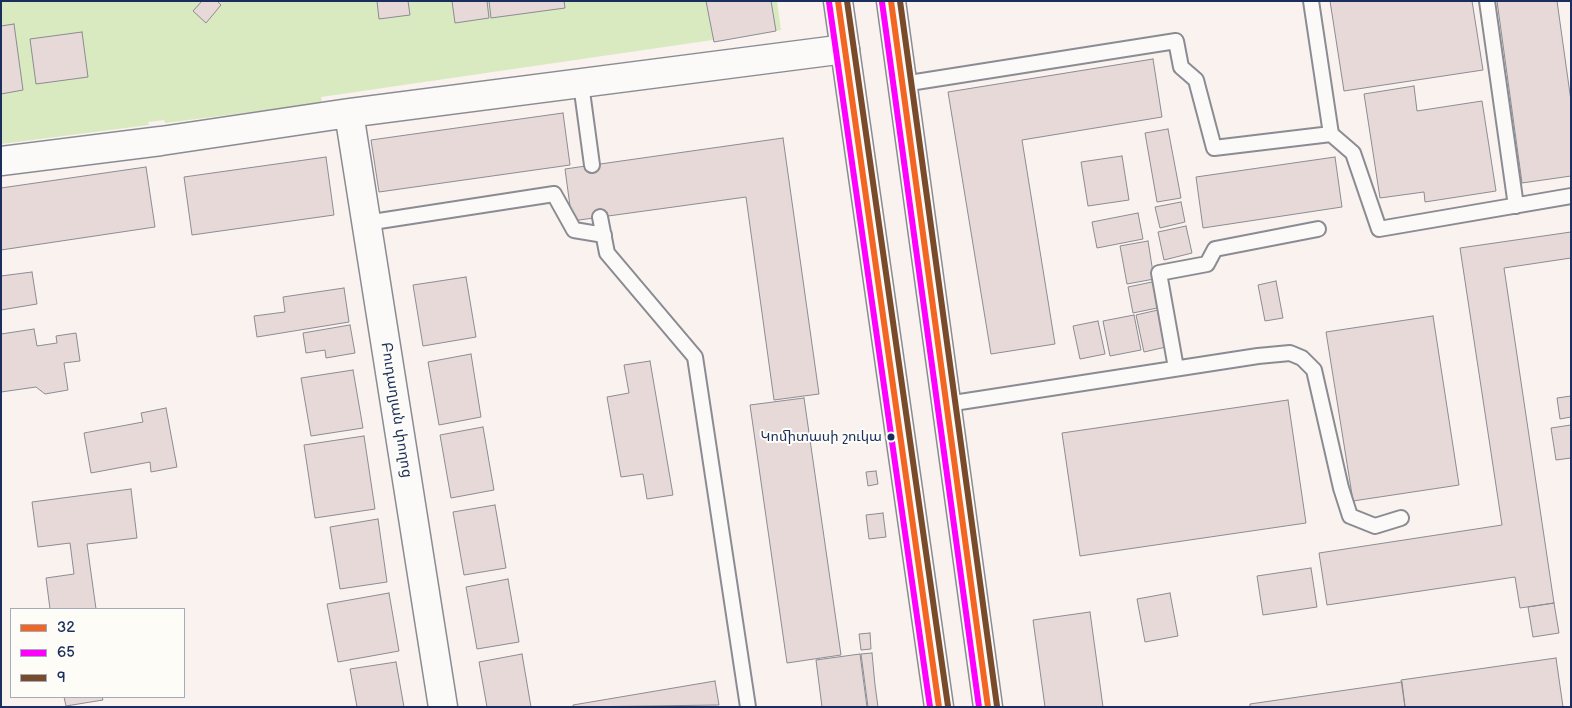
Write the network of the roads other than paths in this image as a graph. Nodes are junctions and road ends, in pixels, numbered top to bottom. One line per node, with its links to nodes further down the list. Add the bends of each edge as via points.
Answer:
1 (838, 1): 5 (street)
2 (891, 1): 7 (street)
3 (1311, 1): 9 (lane)
4 (1487, 1): 13 (lane)
5 (845, 49): 6 (street); 23 (street)
6 (581, 84): 8 (street); 11 (lane)
7 (902, 84): 9 (lane, via 1176,41 1181,67 1196,80 1214,148); 19 (street)
8 (349, 113): 10 (street, via 161,141); 15 (street, Բուդաղյան փողոց)
9 (1331, 134): 13 (lane, via 1353,153 1379,229)
10 (1, 160)
11 (592, 165)
12 (1571, 196): 13 (lane)
13 (1516, 206)
14 (600, 217): 17 (lane)
15 (366, 223): 17 (lane, via 554,194 574,230); 21 (street, Բուդաղյան փողոց)
16 (1318, 229): 18 (lane, via 1215,249 1207,264 1159,273)
17 (604, 236): 22 (lane, via 607,253 695,357)
18 (1176, 368): 19 (lane); 20 (lane, via 1290,352 1302,358 1314,370 1340,488 1350,516 1375,526)
19 (947, 404): 24 (street)
20 (1401, 518)
21 (443, 707)
22 (748, 707)
23 (939, 707)
24 (988, 707)

